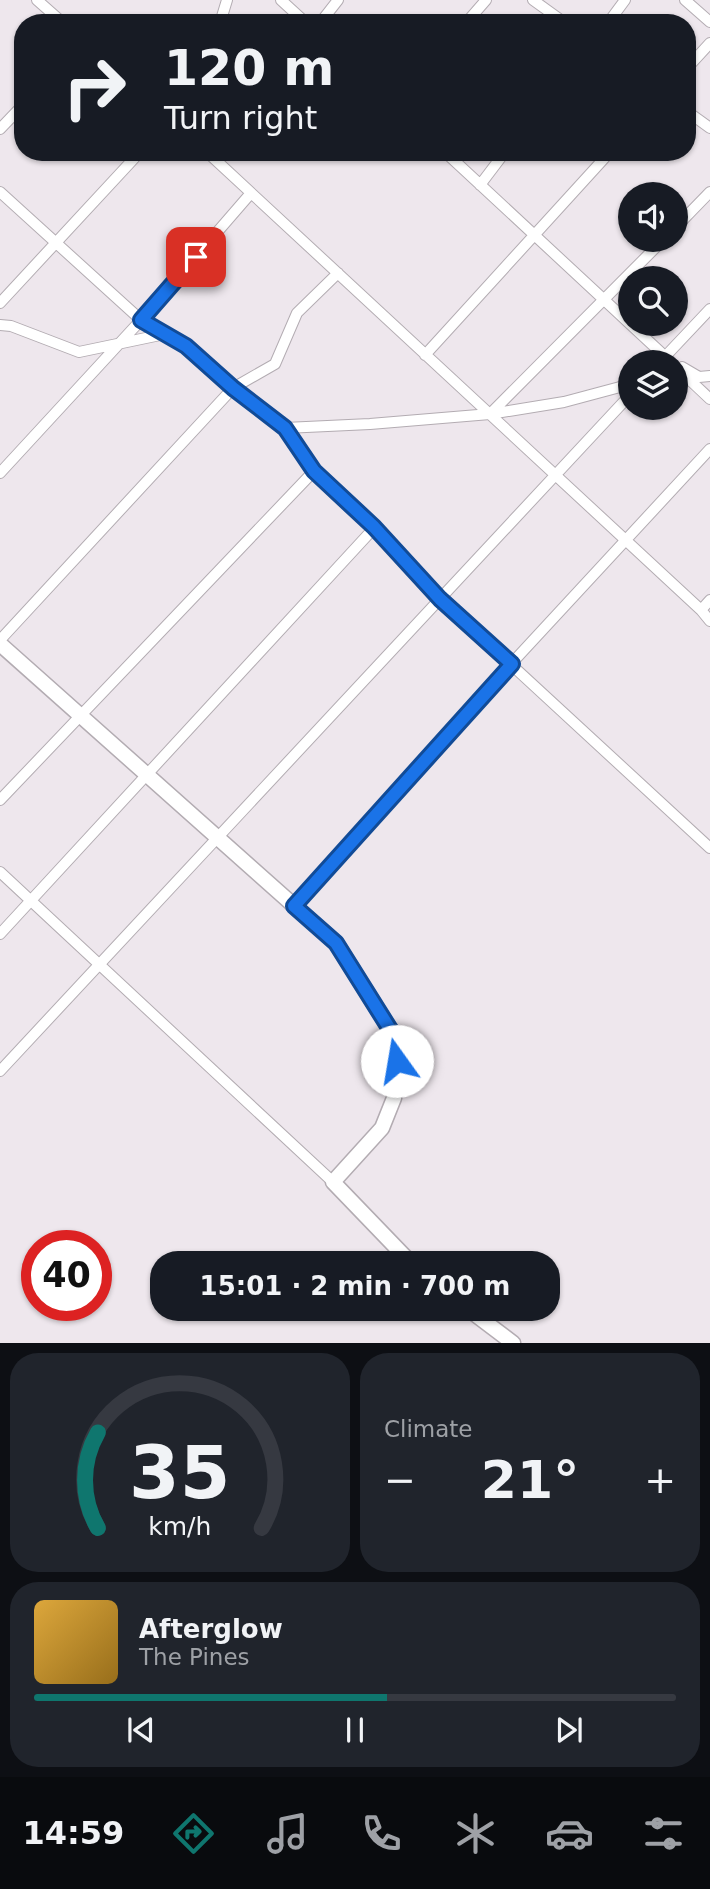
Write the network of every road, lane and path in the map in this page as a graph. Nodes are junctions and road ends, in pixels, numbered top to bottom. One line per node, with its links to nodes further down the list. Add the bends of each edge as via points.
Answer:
1 (37, 0): 7 (street)
2 (281, 0): 8 (street)
3 (338, 0): 9 (street)
4 (486, 0): 10 (street)
5 (533, 0): 11 (street)
6 (685, 0): 12 (street)
7 (53, 14)
8 (296, 14)
9 (327, 14)
10 (474, 14)
11 (552, 14)
12 (710, 22)
13 (710, 43): 14 (street)
14 (696, 58)
15 (14, 115): 16 (street)
16 (0, 130)
17 (132, 161): 28 (street)
18 (216, 161): 25 (street)
19 (455, 161): 22 (street)
20 (498, 161): 22 (street)
21 (602, 161): 27 (street)
22 (480, 185): 27 (street)
23 (0, 192): 28 (street)
24 (710, 192): 26 (street)
25 (251, 194): 30 (street); 34 (street)
26 (688, 215)
27 (534, 235): 31 (street); 40 (street)
28 (55, 244): 32 (street); 34 (street)
29 (651, 252): 31 (street)
30 (338, 274): 40 (street); 44 (street, via 297,313 275,364)
31 (603, 300): 38 (street); 48 (street)
32 (0, 303)
33 (710, 309): 39 (street)
34 (141, 320): 36 (street); 37 (street)
35 (0, 325): 37 (street, via 79,352)
36 (165, 334): 37 (street); 44 (street, via 186,346)
37 (120, 342): 52 (street)
38 (655, 350)
39 (678, 350)
40 (425, 355): 48 (street)
41 (688, 372): 42 (street)
42 (710, 376)
43 (688, 380): 46 (street)
44 (233, 388): 49 (street); 60 (street)
45 (618, 388): 48 (street)
46 (710, 399)
47 (618, 408): 53 (street)
48 (490, 414): 49 (street); 53 (street)
49 (285, 428): 51 (street)
50 (710, 449): 55 (street)
51 (314, 471): 54 (street); 62 (street)
52 (0, 473)
53 (555, 475): 55 (street); 56 (street)
54 (374, 527): 56 (street); 63 (street)
55 (625, 541): 58 (street); 61 (street)
56 (440, 599): 61 (street); 65 (street)
57 (710, 600): 58 (street)
58 (701, 610): 59 (street)
59 (710, 621)
60 (0, 642): 62 (street)
61 (512, 664): 66 (street); 69 (street)
62 (80, 716): 63 (street); 64 (street)
63 (147, 776): 65 (street); 68 (street)
64 (0, 800)
65 (217, 838): 69 (street); 71 (street)
66 (710, 848)
67 (0, 872): 68 (street)
68 (31, 901): 70 (street); 71 (street)
69 (294, 906): 73 (street, via 336,943 398,1042 394,1098 382,1128)
70 (0, 934)
71 (100, 965): 72 (street); 73 (street)
72 (0, 1071)
73 (333, 1182): 74 (street)
74 (399, 1251)
75 (484, 1321): 76 (street)
76 (513, 1343)

